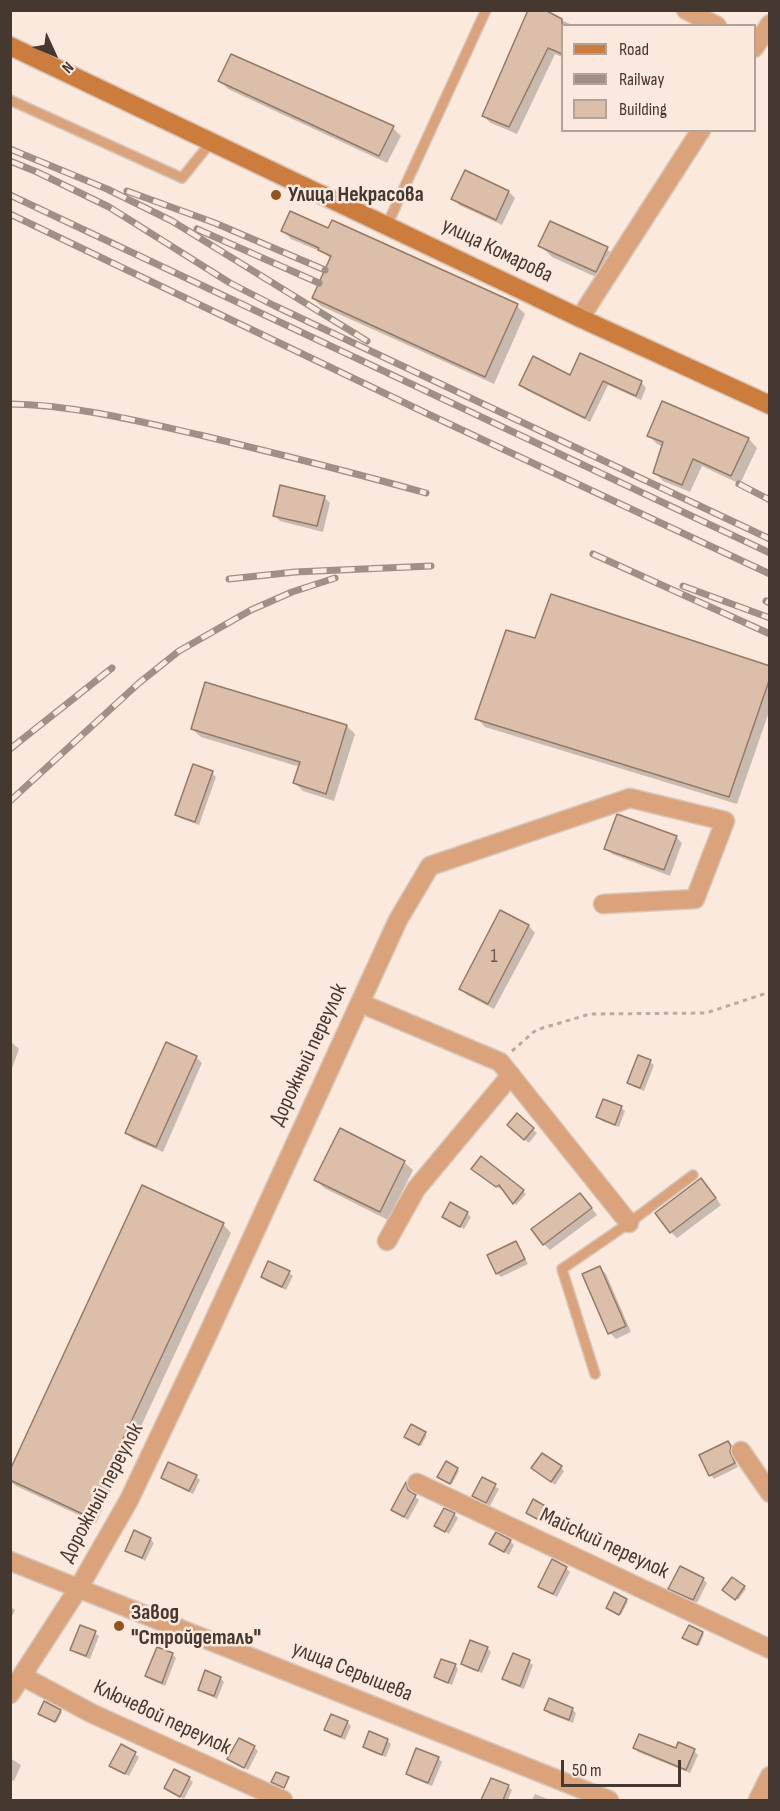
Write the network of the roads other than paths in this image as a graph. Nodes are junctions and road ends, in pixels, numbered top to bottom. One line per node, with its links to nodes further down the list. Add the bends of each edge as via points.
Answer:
1 (486, 10): 10 (lane)
2 (686, 10): 3 (street)
3 (713, 24)
4 (770, 24): 6 (street)
5 (10, 46): 9 (main road, улица Комарова)
6 (759, 47)
7 (10, 100): 9 (lane, via 182,178)
8 (700, 132): 11 (street)
9 (211, 142): 10 (main road, улица Комарова)
10 (387, 225): 11 (main road, улица Комарова)
11 (580, 318): 12 (main road, улица Комарова)
12 (770, 405)
13 (603, 904): 14 (street, Дорожный переулок, via 694,899 725,822 630,798 430,866 398,920)
14 (360, 1003): 15 (street); 24 (street, Дорожный переулок, via 134,1490)
15 (506, 1069): 17 (street); 18 (street, via 416,1189)
16 (693, 1175): 17 (lane)
17 (629, 1223): 19 (lane, via 562,1269)
18 (387, 1241)
19 (595, 1374)
20 (741, 1451): 22 (street)
21 (417, 1483): 25 (street, Майский переулок)
22 (770, 1494)
23 (10, 1562): 24 (street, улица Серышева)
24 (78, 1588): 26 (street, Дорожный переулок); 30 (street, улица Серышева)
25 (770, 1649)
26 (22, 1676): 27 (street, Дорожный переулок); 29 (street, Ключевой переулок, via 93,1714)
27 (10, 1694)
28 (770, 1776): 31 (street)
29 (283, 1800)
30 (609, 1800)
31 (758, 1800)

